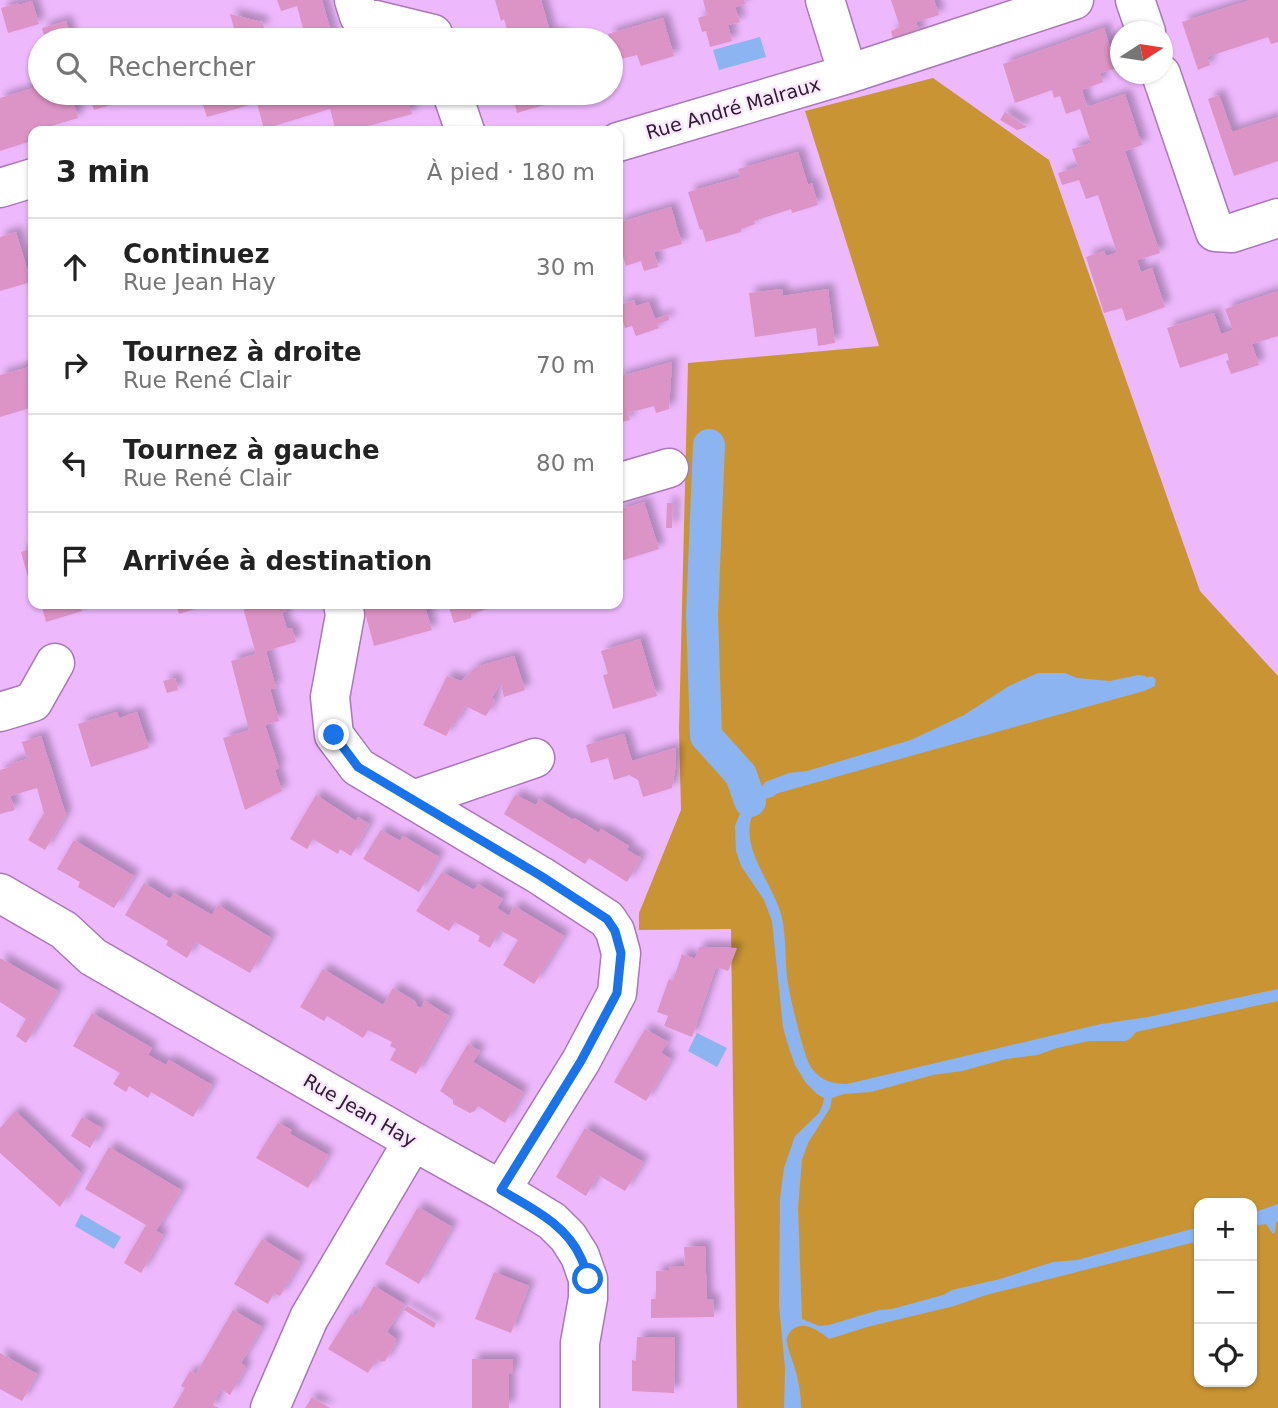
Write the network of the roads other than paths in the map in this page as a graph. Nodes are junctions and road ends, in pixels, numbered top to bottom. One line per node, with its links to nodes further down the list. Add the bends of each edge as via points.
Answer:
1 (354, 0): 7 (street, via 359,16)
2 (825, 0): 8 (street)
3 (1074, 0): 5 (street, Rue André Malraux)
4 (1135, 0): 6 (street)
5 (1004, 11): 8 (street, Rue André Malraux)
6 (1142, 21)
7 (431, 25)
8 (848, 74): 12 (street, Rue André Malraux)
9 (1164, 84): 15 (street, via 1215,232 1232,233)
10 (456, 105): 11 (street)
11 (463, 126)
12 (623, 141)
13 (28, 180): 14 (street)
14 (0, 188)
15 (1278, 218)
16 (669, 468): 17 (street)
17 (623, 482)
18 (344, 609): 22 (street, via 330,697 334,735 358,767)
19 (55, 663): 20 (street, via 33,702)
20 (0, 712)
21 (535, 758): 22 (street)
22 (413, 800): 25 (street, via 607,919 621,953 617,993)
23 (0, 893): 24 (street, Rue Jean Hay, via 64,930 93,957)
24 (413, 1141): 25 (street, Rue Jean Hay); 26 (street, via 309,1318)
25 (501, 1190): 27 (street, Rue Jean Hay, via 552,1221 580,1256 588,1279 580,1343)
26 (270, 1408)
27 (580, 1408)

